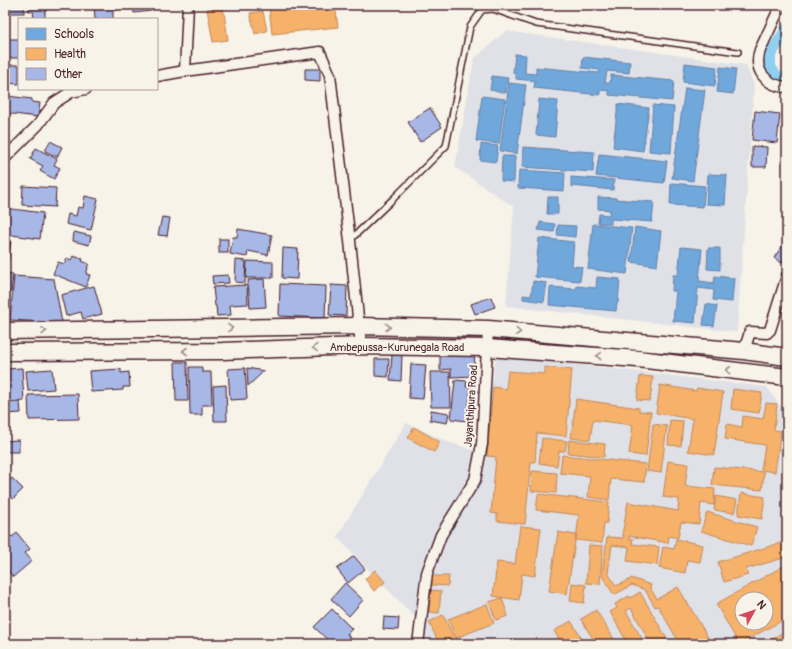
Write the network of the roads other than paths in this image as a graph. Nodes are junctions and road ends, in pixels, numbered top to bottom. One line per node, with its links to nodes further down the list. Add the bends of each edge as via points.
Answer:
1 (188, 5): 4 (street)
2 (781, 5): 6 (street, via 760,50 758,65 767,80 775,85)
3 (738, 52): 9 (lane, via 536,24 493,10 482,10 470,27 446,146)
4 (185, 71): 5 (street); 9 (street, via 320,52 330,75)
5 (158, 76)
6 (787, 87)
7 (81, 90): 8 (street, via 71,92 54,102 38,125)
8 (5, 158)
9 (350, 241): 11 (street)
10 (787, 276): 16 (street, via 770,330 767,333 750,332)
11 (359, 326): 12 (highway, Ambepussa-Kurunegala Road, one-way to 12); 13 (highway, Ambepussa-Kurunegala Road, one-way to 11); 14 (street)
12 (488, 329): 15 (street, Jayanthipura Road); 16 (highway, Ambepussa-Kurunegala Road, one-way to 16)
13 (5, 332)
14 (361, 346): 15 (highway, Ambepussa-Kurunegala Road); 17 (highway, Ambepussa-Kurunegala Road, one-way to 17, via 222,351)
15 (487, 348): 19 (highway, Ambepussa-Kurunegala Road, one-way to 15, via 638,360); 20 (street, Jayanthipura Road, via 482,444 475,480 441,535 427,573)
16 (744, 351): 18 (highway, Ambepussa-Kurunegala Road)
17 (5, 352)
18 (787, 357)
19 (787, 377)
20 (418, 644)

